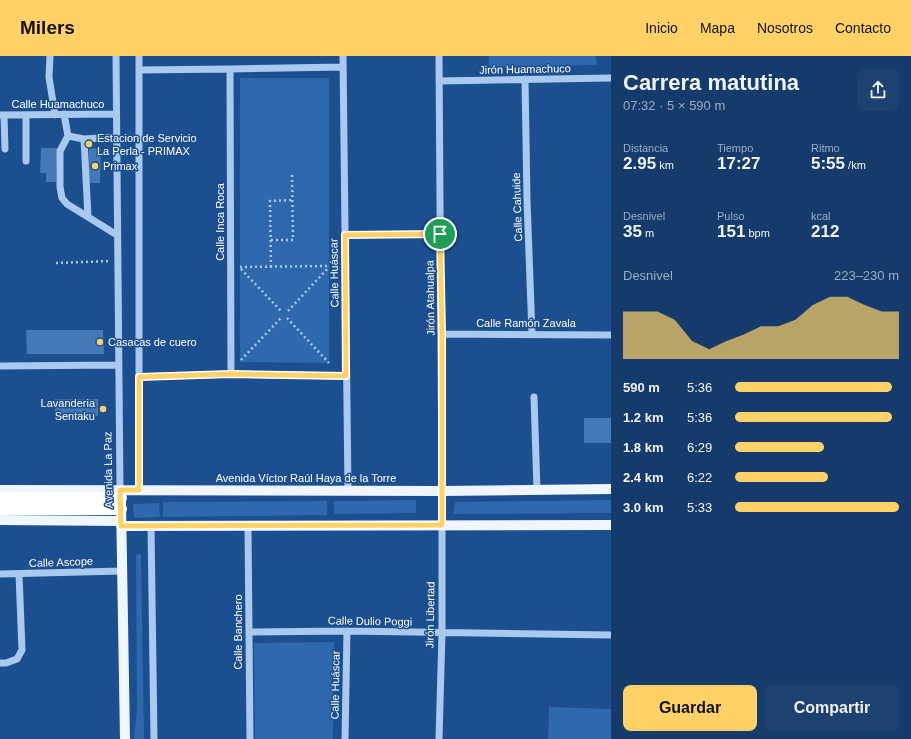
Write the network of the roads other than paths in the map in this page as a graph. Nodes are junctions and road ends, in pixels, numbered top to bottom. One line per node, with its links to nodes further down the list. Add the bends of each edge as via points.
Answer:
1 (50, 56): 16 (street, via 49,77)
2 (116, 56): 13 (street, Avenida La Paz)
3 (139, 56): 8 (street)
4 (343, 56): 6 (street, Calle Huáscar)
5 (439, 56): 11 (street, Jirón Atahualpa)
6 (343, 67): 7 (street); 30 (street, Calle Huáscar)
7 (230, 69): 8 (street); 29 (street, Calle Inca Roca)
8 (139, 70): 31 (street)
9 (611, 78): 10 (street, Jirón Huamachuco)
10 (525, 80): 11 (street, Jirón Huamachuco); 25 (street, Calle Cahuide)
11 (439, 81): 24 (street, Jirón Atahualpa)
12 (64, 114): 13 (street, Calle Huamachuco); 16 (street, Calle Huamachuco); 17 (street)
13 (116, 114): 18 (street, Avenida La Paz)
14 (2, 115): 15 (street, Calle Huamachuco); 20 (street)
15 (26, 115): 16 (street, Calle Huamachuco); 21 (street)
16 (55, 115)
17 (68, 136): 19 (street); 22 (street, via 60,150 62,198)
18 (116, 137): 19 (street); 23 (street, Avenida La Paz)
19 (84, 139): 22 (street)
20 (5, 149)
21 (26, 161)
22 (88, 217): 23 (street)
23 (117, 235): 27 (street, Avenida La Paz)
24 (442, 334): 25 (street, Calle Ramón Zavala); 38 (street, Jirón Atahualpa)
25 (532, 334): 26 (street, Calle Ramón Zavala)
26 (611, 335)
27 (119, 365): 28 (street); 41 (street, Avenida La Paz)
28 (0, 366)
29 (231, 374): 30 (street); 31 (street)
30 (346, 376): 37 (street, Calle Huáscar)
31 (139, 377): 35 (street)
32 (534, 397): 36 (street)
33 (611, 489): 36 (main road, Avenida Víctor Raúl Haya de la Torre)
34 (0, 490): 41 (main road, Avenida Víctor Raúl Haya de la Torre)
35 (139, 490): 37 (main road, Avenida Víctor Raúl Haya de la Torre); 41 (main road, Avenida Víctor Raúl Haya de la Torre)
36 (536, 490): 38 (main road, Avenida Víctor Raúl Haya de la Torre)
37 (348, 491): 38 (main road, Avenida Víctor Raúl Haya de la Torre)
38 (442, 491): 43 (street, Jirón Libertad)
39 (0, 498): 41 (highway)
40 (0, 509): 41 (highway)
41 (121, 509): 42 (main road, Avenida Víctor Raúl Haya de la Torre); 45 (main road, Avenida Víctor Raúl Haya de la Torre); 47 (main road, Avenida La Paz)
42 (0, 520)
43 (442, 525): 44 (main road, Avenida Víctor Raúl Haya de la Torre); 46 (main road, Avenida Víctor Raúl Haya de la Torre); 52 (street, Jirón Libertad)
44 (611, 525)
45 (151, 526): 46 (main road, Avenida Víctor Raúl Haya de la Torre); 56 (street)
46 (248, 526): 51 (street, Calle Banchero)
47 (122, 571): 49 (street, Calle Ascope); 55 (main road, Avenida La Paz)
48 (0, 574): 49 (street, Calle Ascope)
49 (19, 574): 54 (street, via 22,650 17,659)
50 (347, 631): 51 (street, Calle Dulio Poggi); 52 (street, Calle Dulio Poggi); 58 (street, Calle Huáscar)
51 (249, 632): 57 (street, Calle Banchero)
52 (442, 633): 53 (street, Calle Dulio Poggi); 59 (street, Jirón Libertad)
53 (611, 635)
54 (0, 663)
55 (125, 739)
56 (154, 739)
57 (250, 739)
58 (345, 739)
59 (438, 739)

